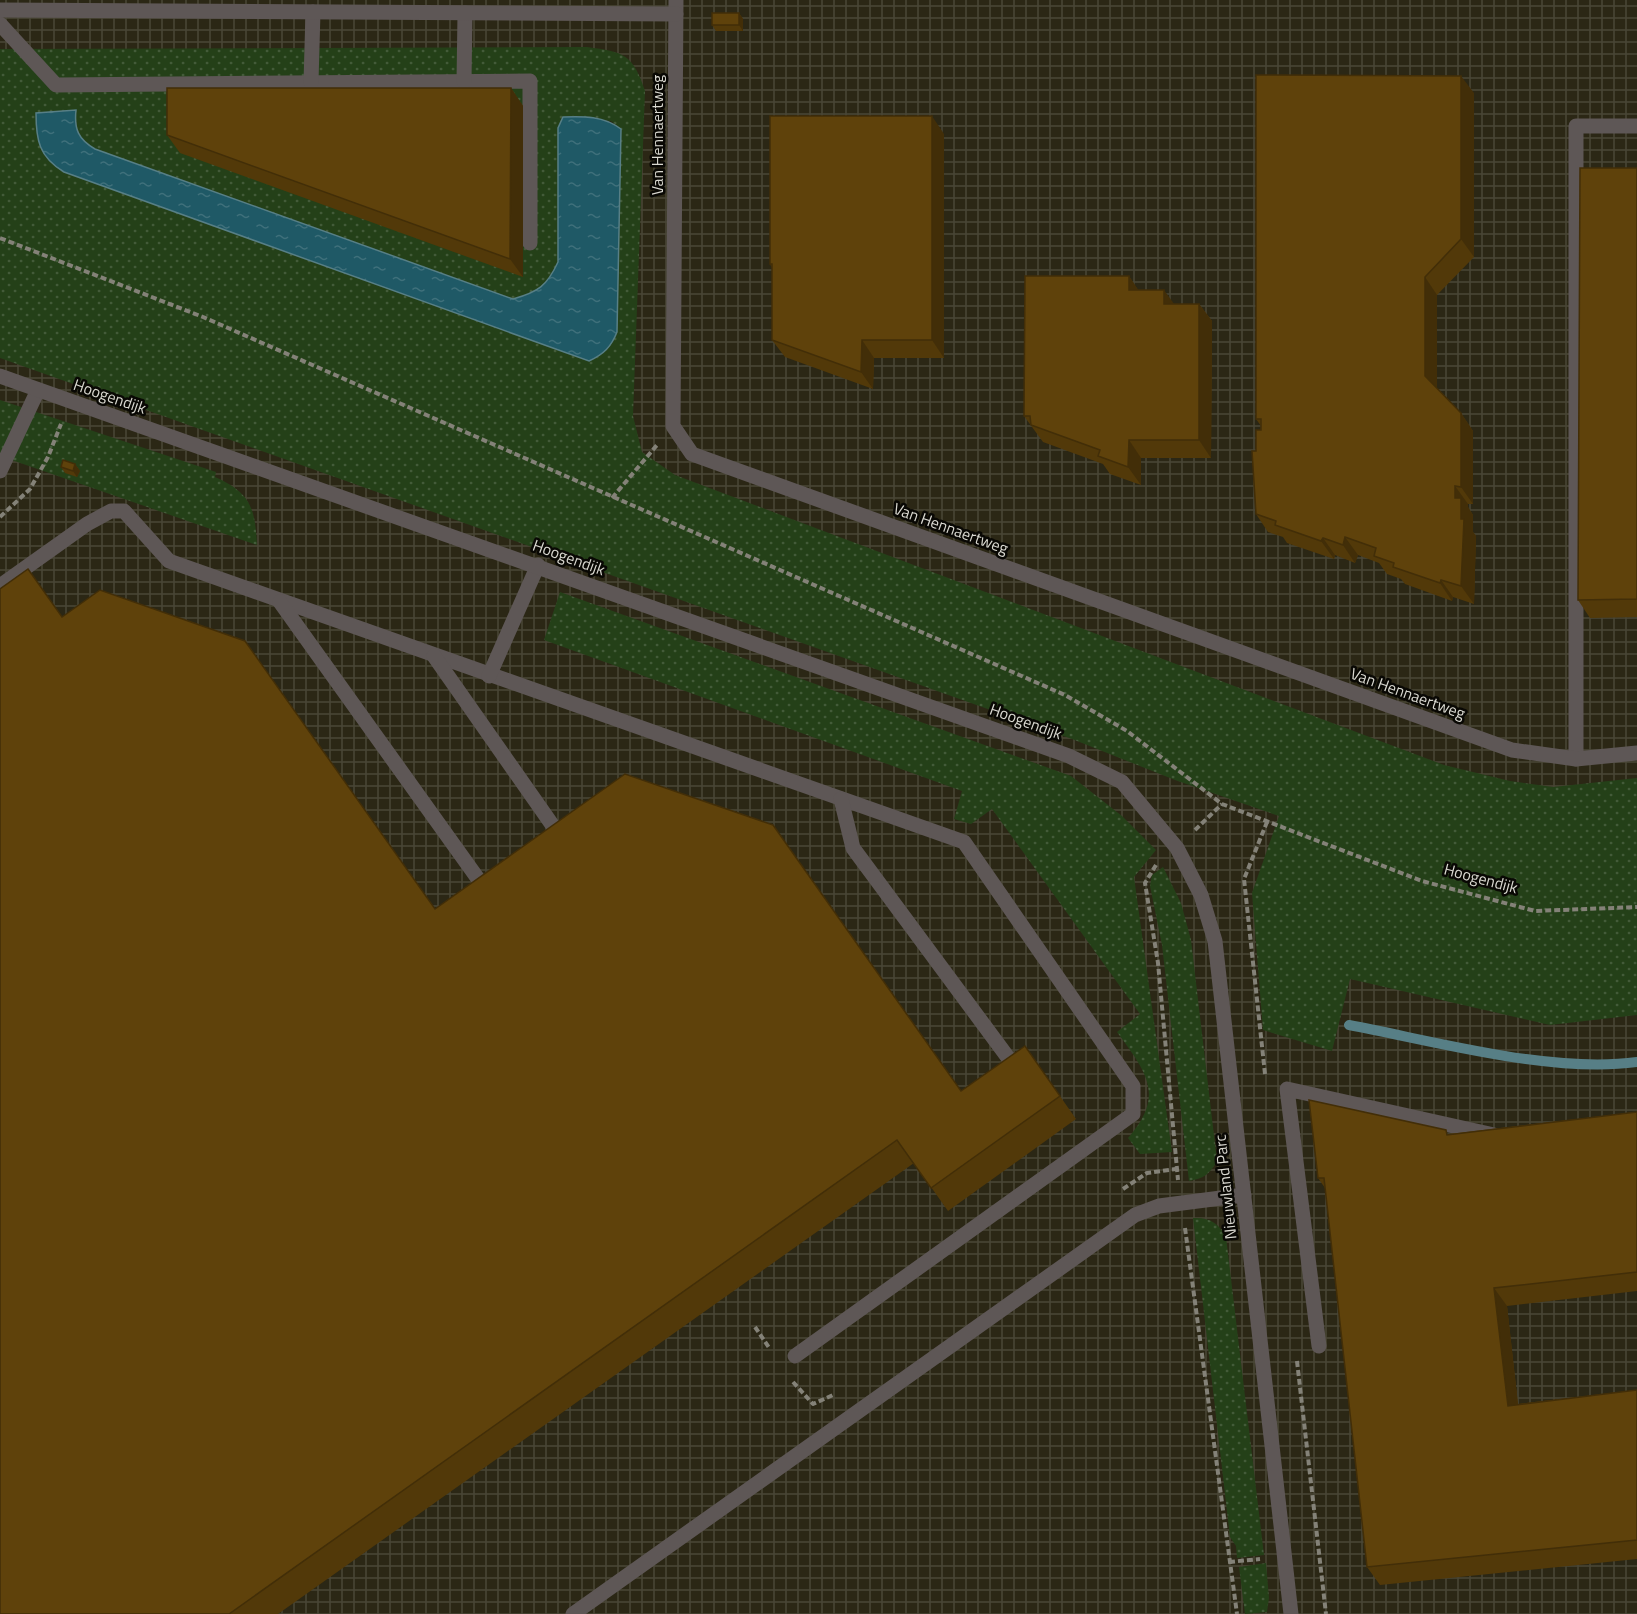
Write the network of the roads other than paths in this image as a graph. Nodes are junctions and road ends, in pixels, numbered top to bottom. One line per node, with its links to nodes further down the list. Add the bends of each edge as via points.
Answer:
1 (676, 7): 4 (street); 19 (street, Van Hennaertweg, via 673,426 692,454 1512,750)
2 (0, 10): 3 (street)
3 (313, 12): 4 (street); 7 (street)
4 (465, 13): 6 (street)
5 (0, 24): 7 (street, via 56,85)
6 (464, 81): 7 (street); 9 (street, via 530,81)
7 (311, 82)
8 (1637, 126): 19 (street, via 1576,126)
9 (530, 243)
10 (0, 376): 11 (street, Hoogendijk)
11 (38, 390): 12 (street); 13 (street, Hoogendijk)
12 (0, 471)
13 (538, 565): 17 (street); 20 (street, Hoogendijk, via 1069,756)
14 (0, 586): 15 (street, via 87,524 111,511 124,511 169,561)
15 (280, 602): 16 (street); 23 (street)
16 (434, 656): 17 (street); 22 (street)
17 (489, 676): 21 (street)
18 (1637, 753): 19 (street, Van Hennaertweg)
19 (1576, 759)
20 (1122, 782): 26 (street, Nieuwland Parc, via 1177,848 1201,895 1215,941)
21 (841, 799): 24 (street, via 853,848); 28 (street, via 964,842 1132,1086 1133,1114)
22 (553, 826)
23 (480, 883)
24 (1015, 1067)
25 (1513, 1133): 27 (street, via 1491,1136 1287,1089)
26 (1244, 1195): 29 (street, via 1170,1204 1135,1215); 30 (street, Nieuwland Parc)
27 (1319, 1346)
28 (795, 1356)
29 (573, 1614)
30 (1291, 1614)

